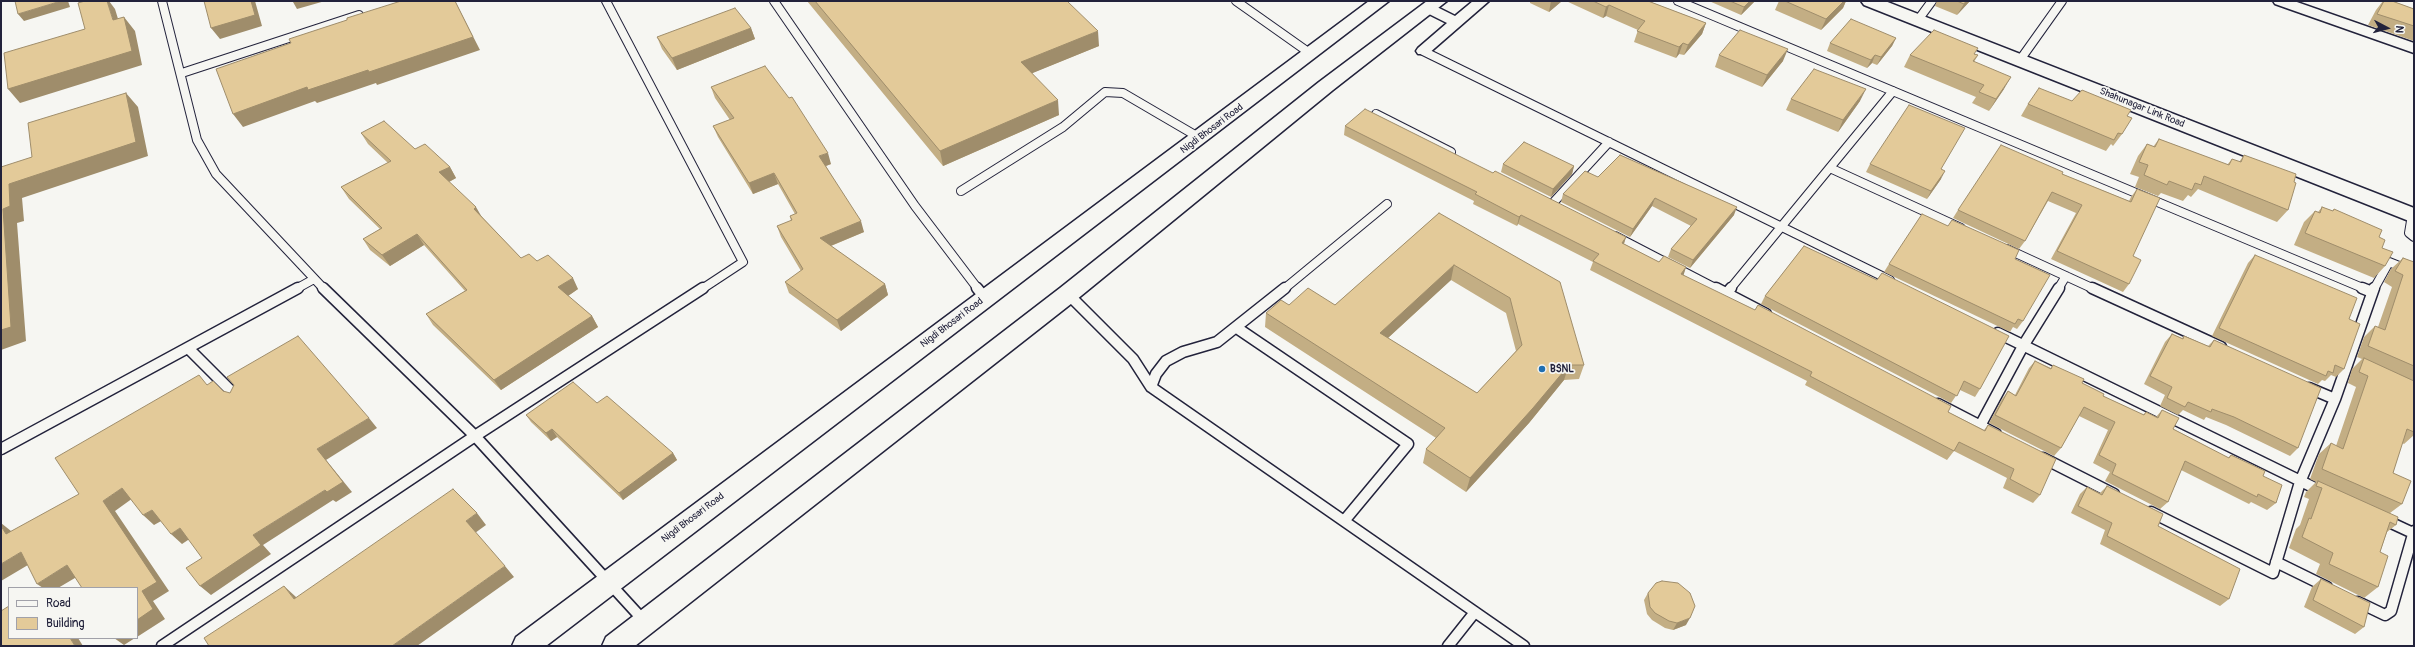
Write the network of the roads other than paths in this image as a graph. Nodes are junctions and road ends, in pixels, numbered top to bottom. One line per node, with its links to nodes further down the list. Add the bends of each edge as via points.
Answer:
1 (162, 1): 20 (lane)
2 (606, 1): 56 (lane, via 743,262)
3 (774, 1): 43 (lane, via 915,206)
4 (1236, 1): 18 (lane)
5 (1482, 1): 15 (street)
6 (1678, 1): 21 (lane)
7 (1870, 1): 14 (main road, Shahunagar Link Road)
8 (1932, 1): 14 (lane)
9 (2062, 1): 19 (lane)
10 (2280, 1): 16 (street)
11 (1373, 3): 18 (main road, Nigdi Bhosari Road)
12 (1433, 5): 15 (street); 42 (main road, via 1326,86)
13 (364, 14): 20 (lane)
14 (1918, 20): 19 (main road, Shahunagar Link Road)
15 (1457, 23): 17 (street)
16 (2414, 48)
17 (1423, 51): 24 (lane)
18 (1311, 54): 23 (main road, Nigdi Bhosari Road)
19 (2020, 60): 30 (main road, Shahunagar Link Road)
20 (182, 74): 38 (lane, via 197,140 216,174)
21 (1893, 91): 26 (lane); 40 (lane)
22 (1376, 114): 25 (lane)
23 (1200, 138): 27 (lane, via 1123,93 1105,92 1063,127); 43 (main road, Nigdi Bhosari Road)
24 (1609, 142): 29 (lane); 31 (lane)
25 (1460, 157)
26 (1830, 168): 31 (lane); 33 (lane)
27 (961, 191)
28 (1388, 204): 45 (lane)
29 (1552, 204)
30 (2413, 216): 34 (lane, via 2409,233)
31 (1782, 226): 39 (lane); 41 (lane)
32 (1608, 232): 41 (lane)
33 (1973, 234)
34 (2414, 237)
35 (2001, 247): 37 (lane)
36 (2414, 272): 40 (lane, via 2390,262)
37 (2066, 276): 47 (lane); 49 (lane)
38 (314, 279): 48 (lane); 56 (lane)
39 (1896, 283)
40 (2372, 292): 53 (lane, via 2352,361)
41 (1727, 293): 44 (lane)
42 (1068, 294): 51 (lane, via 1133,359); 70 (main road)
43 (985, 298): 68 (main road, Nigdi Bhosari Road)
44 (1776, 319)
45 (1237, 328): 51 (lane, via 1217,342 1183,352 1166,361); 65 (lane, via 1408,444)
46 (1988, 328): 47 (lane)
47 (2023, 346): 55 (lane); 60 (lane)
48 (189, 349): 52 (lane); 58 (lane)
49 (2233, 353)
50 (2298, 383): 53 (lane)
51 (1151, 386): 65 (lane)
52 (236, 397)
53 (2335, 399): 60 (lane)
54 (1931, 400): 55 (lane)
55 (1980, 426): 57 (lane)
56 (475, 436): 68 (lane); 71 (lane)
57 (2008, 440)
58 (1, 449)
59 (2037, 455): 62 (lane)
60 (2300, 482): 61 (lane); 67 (lane)
61 (2328, 495)
62 (2123, 498)
63 (2144, 508): 67 (lane, via 2273,573)
64 (2378, 517): 66 (lane)
65 (1344, 521): 69 (lane)
66 (2414, 532): 67 (lane, via 2391,611 2385,615)
67 (2276, 562)
68 (609, 581): 70 (lane); 72 (main road, Nigdi Bhosari Road)
69 (1476, 612): 74 (lane); 75 (lane)
70 (645, 622): 73 (main road)
71 (162, 646)
72 (525, 646)
73 (615, 646)
74 (1448, 646)
75 (1524, 646)

